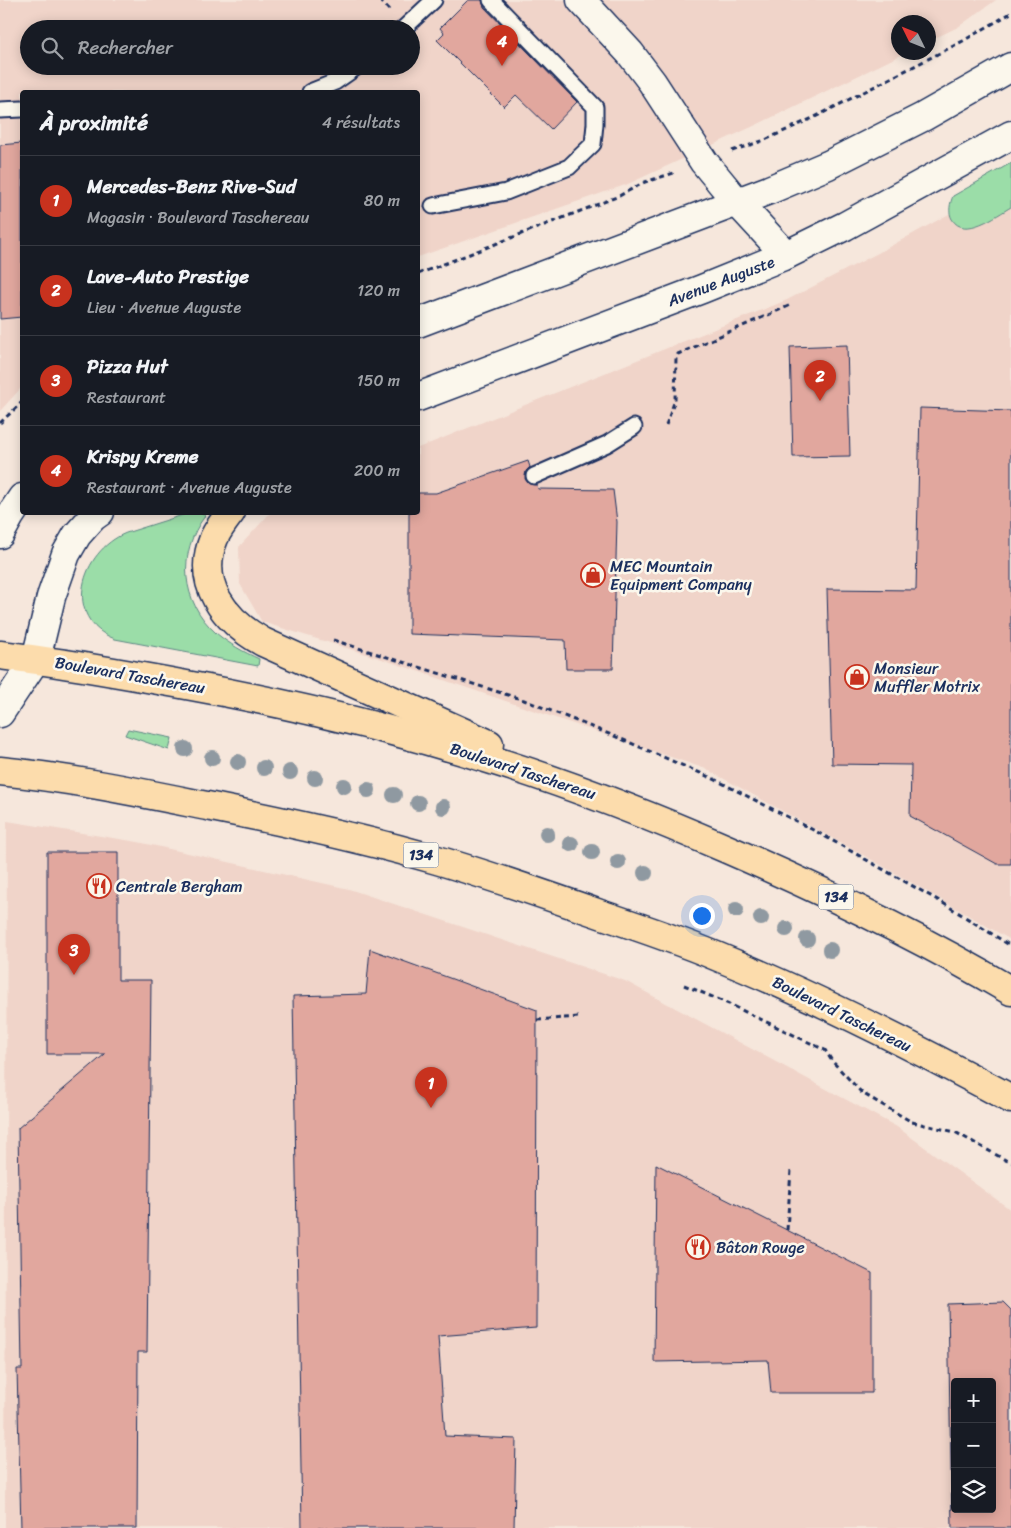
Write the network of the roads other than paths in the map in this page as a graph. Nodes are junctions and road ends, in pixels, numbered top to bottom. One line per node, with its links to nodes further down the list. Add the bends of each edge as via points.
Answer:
1 (434, 0): 4 (lane)
2 (491, 0): 12 (lane, via 595,107 592,144 569,167 506,192)
3 (581, 0): 11 (main road, via 641,68 699,155)
4 (413, 20)
5 (1011, 68): 11 (main road, via 869,145)
6 (345, 75): 7 (lane)
7 (315, 90)
8 (20, 109): 9 (lane)
9 (0, 110)
10 (1011, 135): 13 (main road, Avenue Auguste)
11 (737, 202): 13 (main road); 14 (main road)
12 (433, 206)
13 (786, 255): 15 (main road, Avenue Auguste)
14 (420, 322)
15 (420, 396)
16 (634, 427): 17 (lane, via 608,444)
17 (534, 476)
18 (20, 501): 21 (main road)
19 (96, 515): 23 (main road, via 77,535 62,562)
20 (229, 515): 26 (main road, via 210,550 208,574 218,602 233,621 252,636)
21 (0, 534)
22 (0, 655): 23 (main road, Boulevard Taschereau / 134)
23 (36, 659): 24 (main road); 26 (main road, Boulevard Taschereau / 134, via 109,670 316,711 495,760)
24 (0, 713)
25 (0, 771): 28 (main road, Boulevard Taschereau / 134, via 120,788 259,816 437,860 517,884 752,970)
26 (655, 818): 27 (main road, Boulevard Taschereau / 134, via 834,896)
27 (1011, 991)
28 (1011, 1099)

